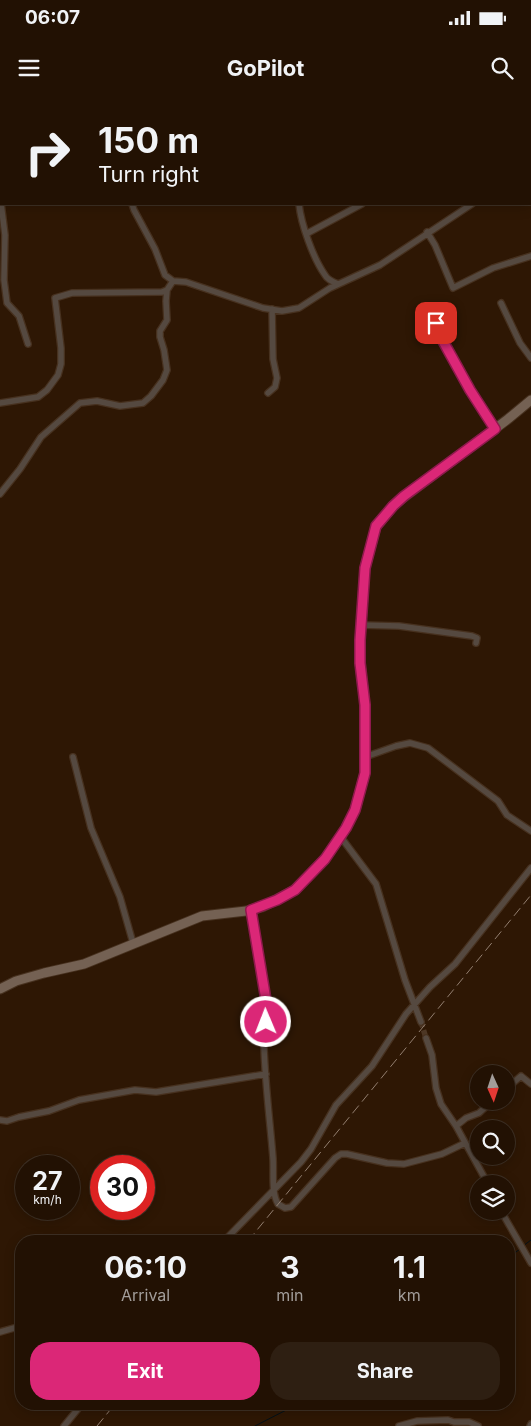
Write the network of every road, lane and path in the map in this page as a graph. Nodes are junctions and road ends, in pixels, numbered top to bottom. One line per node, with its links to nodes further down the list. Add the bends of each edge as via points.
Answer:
1 (1, 205): 15 (street, via 7,303 19,316)
2 (132, 205): 9 (street, via 165,275)
3 (299, 205): 7 (street)
4 (360, 205): 7 (street)
5 (470, 205): 6 (street)
6 (428, 232): 8 (street, via 453,288 493,268); 10 (street, via 380,265)
7 (306, 234): 10 (street, via 325,277)
8 (531, 256)
9 (172, 281): 11 (street); 13 (street, via 186,282)
10 (338, 284): 13 (street, via 299,308)
11 (167, 290): 19 (street, via 153,293 72,293 55,298 61,357 58,375 38,397); 21 (street, via 167,320 160,331 167,370 150,396 143,403 120,406 97,401 80,403 41,436)
12 (501, 303): 16 (street)
13 (272, 309): 17 (street, via 277,378 275,387)
14 (436, 323): 20 (street, via 470,390)
15 (28, 344)
16 (531, 358)
17 (268, 393)
18 (531, 400): 20 (street)
19 (0, 403)
20 (495, 429): 22 (street, via 404,496 382,518 372,538 365,568)
21 (0, 494)
22 (360, 625): 23 (street, via 399,626 472,636 477,638); 25 (street)
23 (476, 643)
24 (73, 757): 30 (street, via 91,828 120,897)
25 (365, 757): 26 (street, via 410,743 428,748 498,801 507,815); 27 (street, via 360,798)
26 (531, 831)
27 (340, 836): 29 (street, via 325,859 295,890); 32 (street, via 376,884)
28 (531, 868): 32 (street, via 455,964)
29 (251, 910): 30 (street, via 202,916); 35 (street, via 266,1000)
30 (133, 943): 31 (street, via 84,964 44,973)
31 (0, 989)
32 (414, 1003): 33 (street); 43 (street, via 372,1066 336,1105 306,1156)
33 (421, 1022)
34 (426, 1038): 40 (street, via 441,1104)
35 (266, 1074): 39 (street, via 156,1092 135,1090); 43 (street)
36 (515, 1081): 37 (street, via 521,1076)
37 (531, 1084)
38 (482, 1110): 40 (street)
39 (0, 1120)
40 (456, 1126): 41 (street)
41 (465, 1143): 42 (street); 43 (street, via 442,1154 404,1164 341,1154 293,1205 287,1208 277,1202)
42 (483, 1175)
43 (275, 1191): 45 (street)
44 (506, 1220): 46 (street)
45 (230, 1235)
46 (515, 1235)
47 (515, 1236): 48 (street)
48 (531, 1264)
49 (15, 1328): 50 (street)
50 (0, 1332)
51 (77, 1410): 52 (street)
52 (64, 1426)
53 (399, 1426): 54 (street, via 417,1421 448,1420)
54 (478, 1426)

